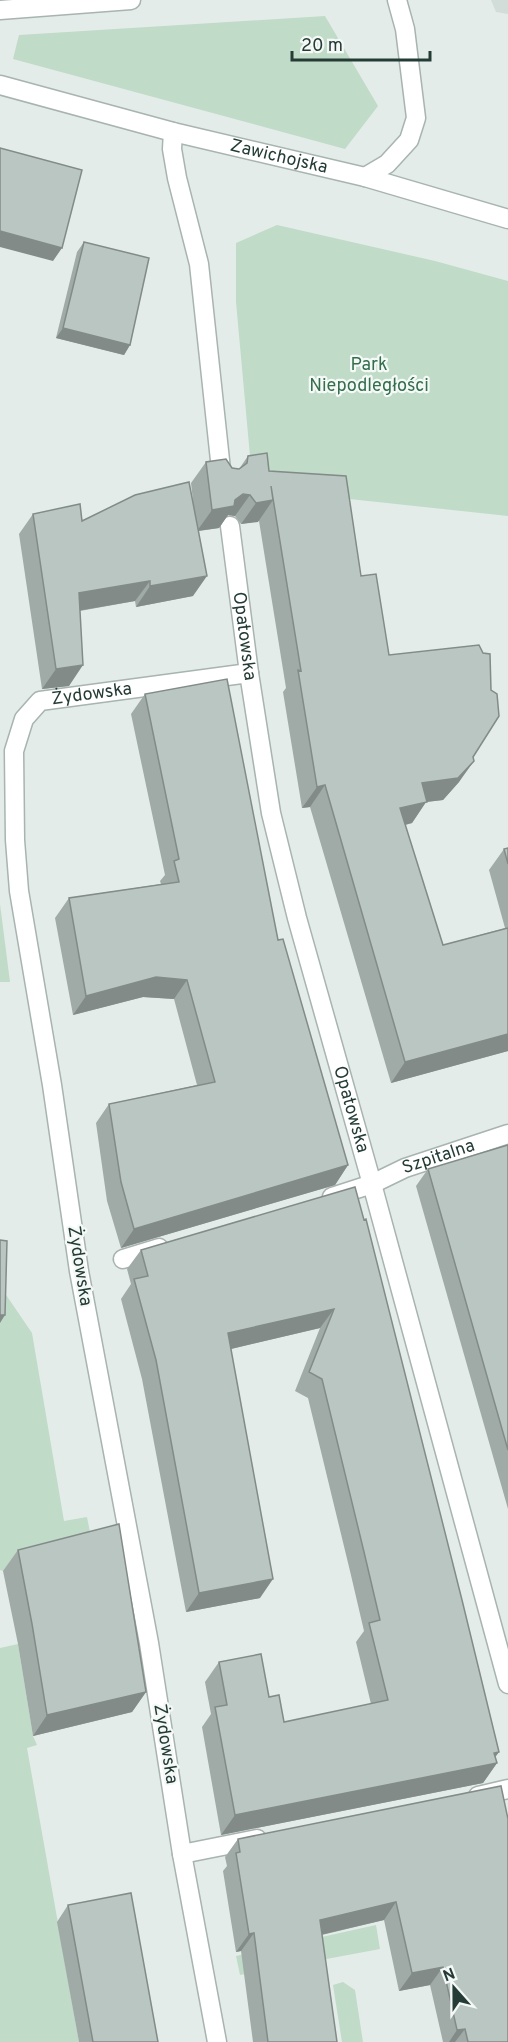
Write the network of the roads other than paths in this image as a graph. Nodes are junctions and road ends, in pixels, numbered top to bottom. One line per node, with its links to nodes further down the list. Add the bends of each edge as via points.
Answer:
1 (131, 0): 3 (street)
2 (397, 0): 6 (street, via 405,29 416,118 409,140 387,164)
3 (0, 10)
4 (0, 85): 5 (street, Zawichojska)
5 (173, 132): 6 (street, Zawichojska); 8 (street, via 177,178 199,264)
6 (365, 177): 7 (street, Zawichojska)
7 (508, 219)
8 (222, 479)
9 (230, 526): 10 (street, Opatowska)
10 (249, 673): 12 (street, Opatowska, via 270,813); 20 (street, Żydowska, via 40,701 24,719 14,751 19,891 79,1270 149,1643)
11 (508, 1134): 12 (street, Szpitalna, via 405,1168)
12 (372, 1184): 13 (street, Szpitalna); 16 (street, Opatowska)
13 (313, 1203)
14 (179, 1242): 15 (street)
15 (123, 1259)
16 (508, 1684)
17 (508, 1789): 18 (street)
18 (461, 1800)
19 (277, 1835): 20 (street)
20 (182, 1854): 21 (street, Żydowska)
21 (217, 2042)

